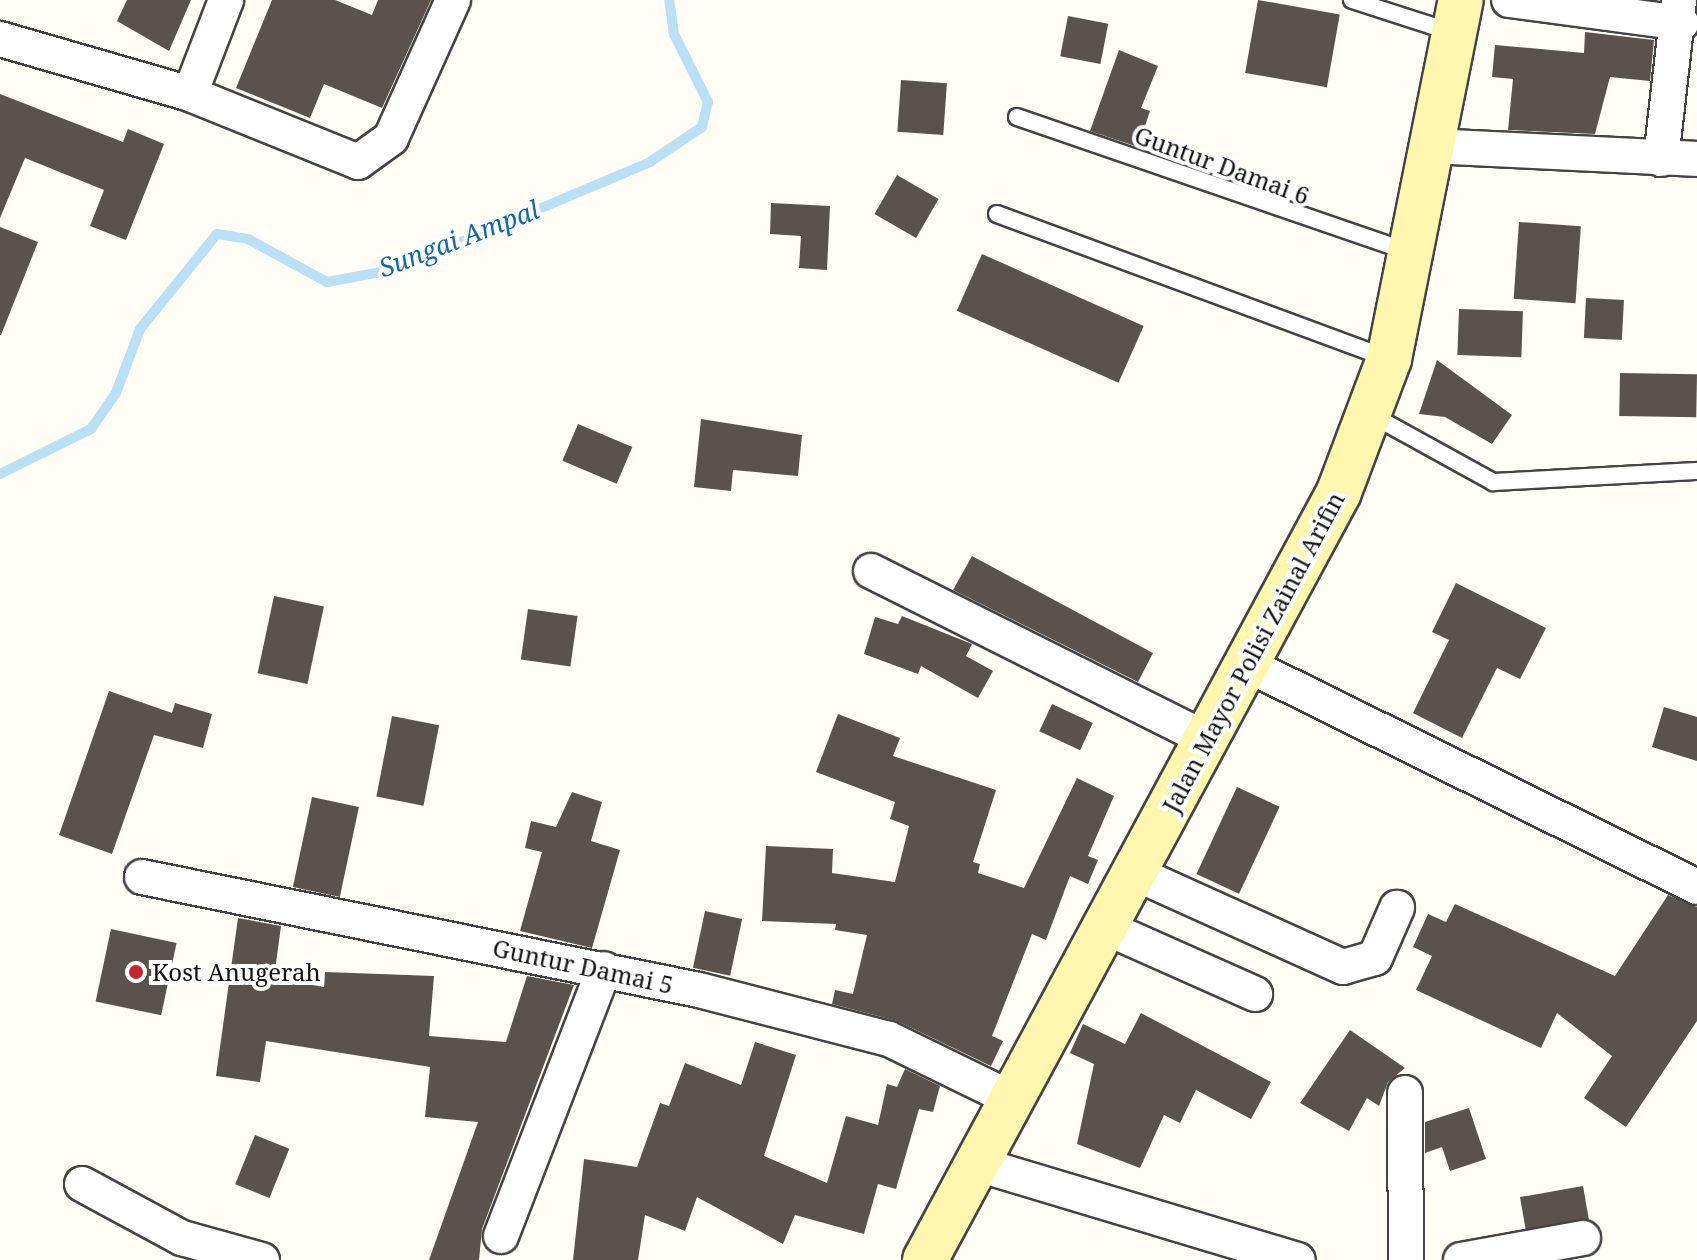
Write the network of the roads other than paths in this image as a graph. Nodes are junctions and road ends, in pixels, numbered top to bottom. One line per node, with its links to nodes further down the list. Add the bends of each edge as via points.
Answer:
1 (226, 0): 8 (street)
2 (453, 0): 8 (street, via 391,138 358,162)
3 (1352, 0): 6 (lane)
4 (1509, 0): 5 (street)
5 (1680, 12): 11 (street)
6 (1456, 16): 10 (main road, Jalan Mayor Polisi Zainal Arifin)
7 (0, 39): 8 (street)
8 (190, 94)
9 (1017, 117): 14 (lane, Guntur Damai 6)
10 (1432, 146): 11 (street); 14 (main road, Jalan Mayor Polisi Zainal Arifin)
11 (1661, 159): 12 (street)
12 (1697, 159)
13 (997, 214): 15 (lane)
14 (1413, 253): 15 (main road, Jalan Mayor Polisi Zainal Arifin)
15 (1389, 359): 16 (main road, Jalan Mayor Polisi Zainal Arifin)
16 (1368, 413): 17 (lane, via 1493,482); 19 (main road, Jalan Mayor Polisi Zainal Arifin, via 1339,492)
17 (1697, 471)
18 (871, 571): 20 (street)
19 (1244, 663): 20 (main road, Jalan Mayor Polisi Zainal Arifin); 23 (street)
20 (1205, 738): 21 (main road, Jalan Mayor Polisi Zainal Arifin)
21 (1137, 874): 24 (street, via 1343,967 1375,958); 25 (main road, Jalan Mayor Polisi Zainal Arifin)
22 (142, 877): 26 (street, Guntur Damai 5)
23 (1697, 887)
24 (1397, 908)
25 (1109, 929): 27 (street); 29 (main road, Jalan Mayor Polisi Zainal Arifin)
26 (604, 969): 29 (street, Guntur Damai 5, via 889,1039); 32 (street)
27 (1255, 994)
28 (1405, 1093): 37 (street)
29 (1010, 1098): 30 (main road, Jalan Mayor Polisi Zainal Arifin)
30 (974, 1163): 35 (main road, Jalan Mayor Polisi Zainal Arifin); 36 (street)
31 (82, 1184): 34 (street, via 182,1238)
32 (501, 1236)
33 (1583, 1238): 38 (street)
34 (262, 1260)
35 (925, 1260)
36 (1298, 1260)
37 (1406, 1260)
38 (1461, 1260)

